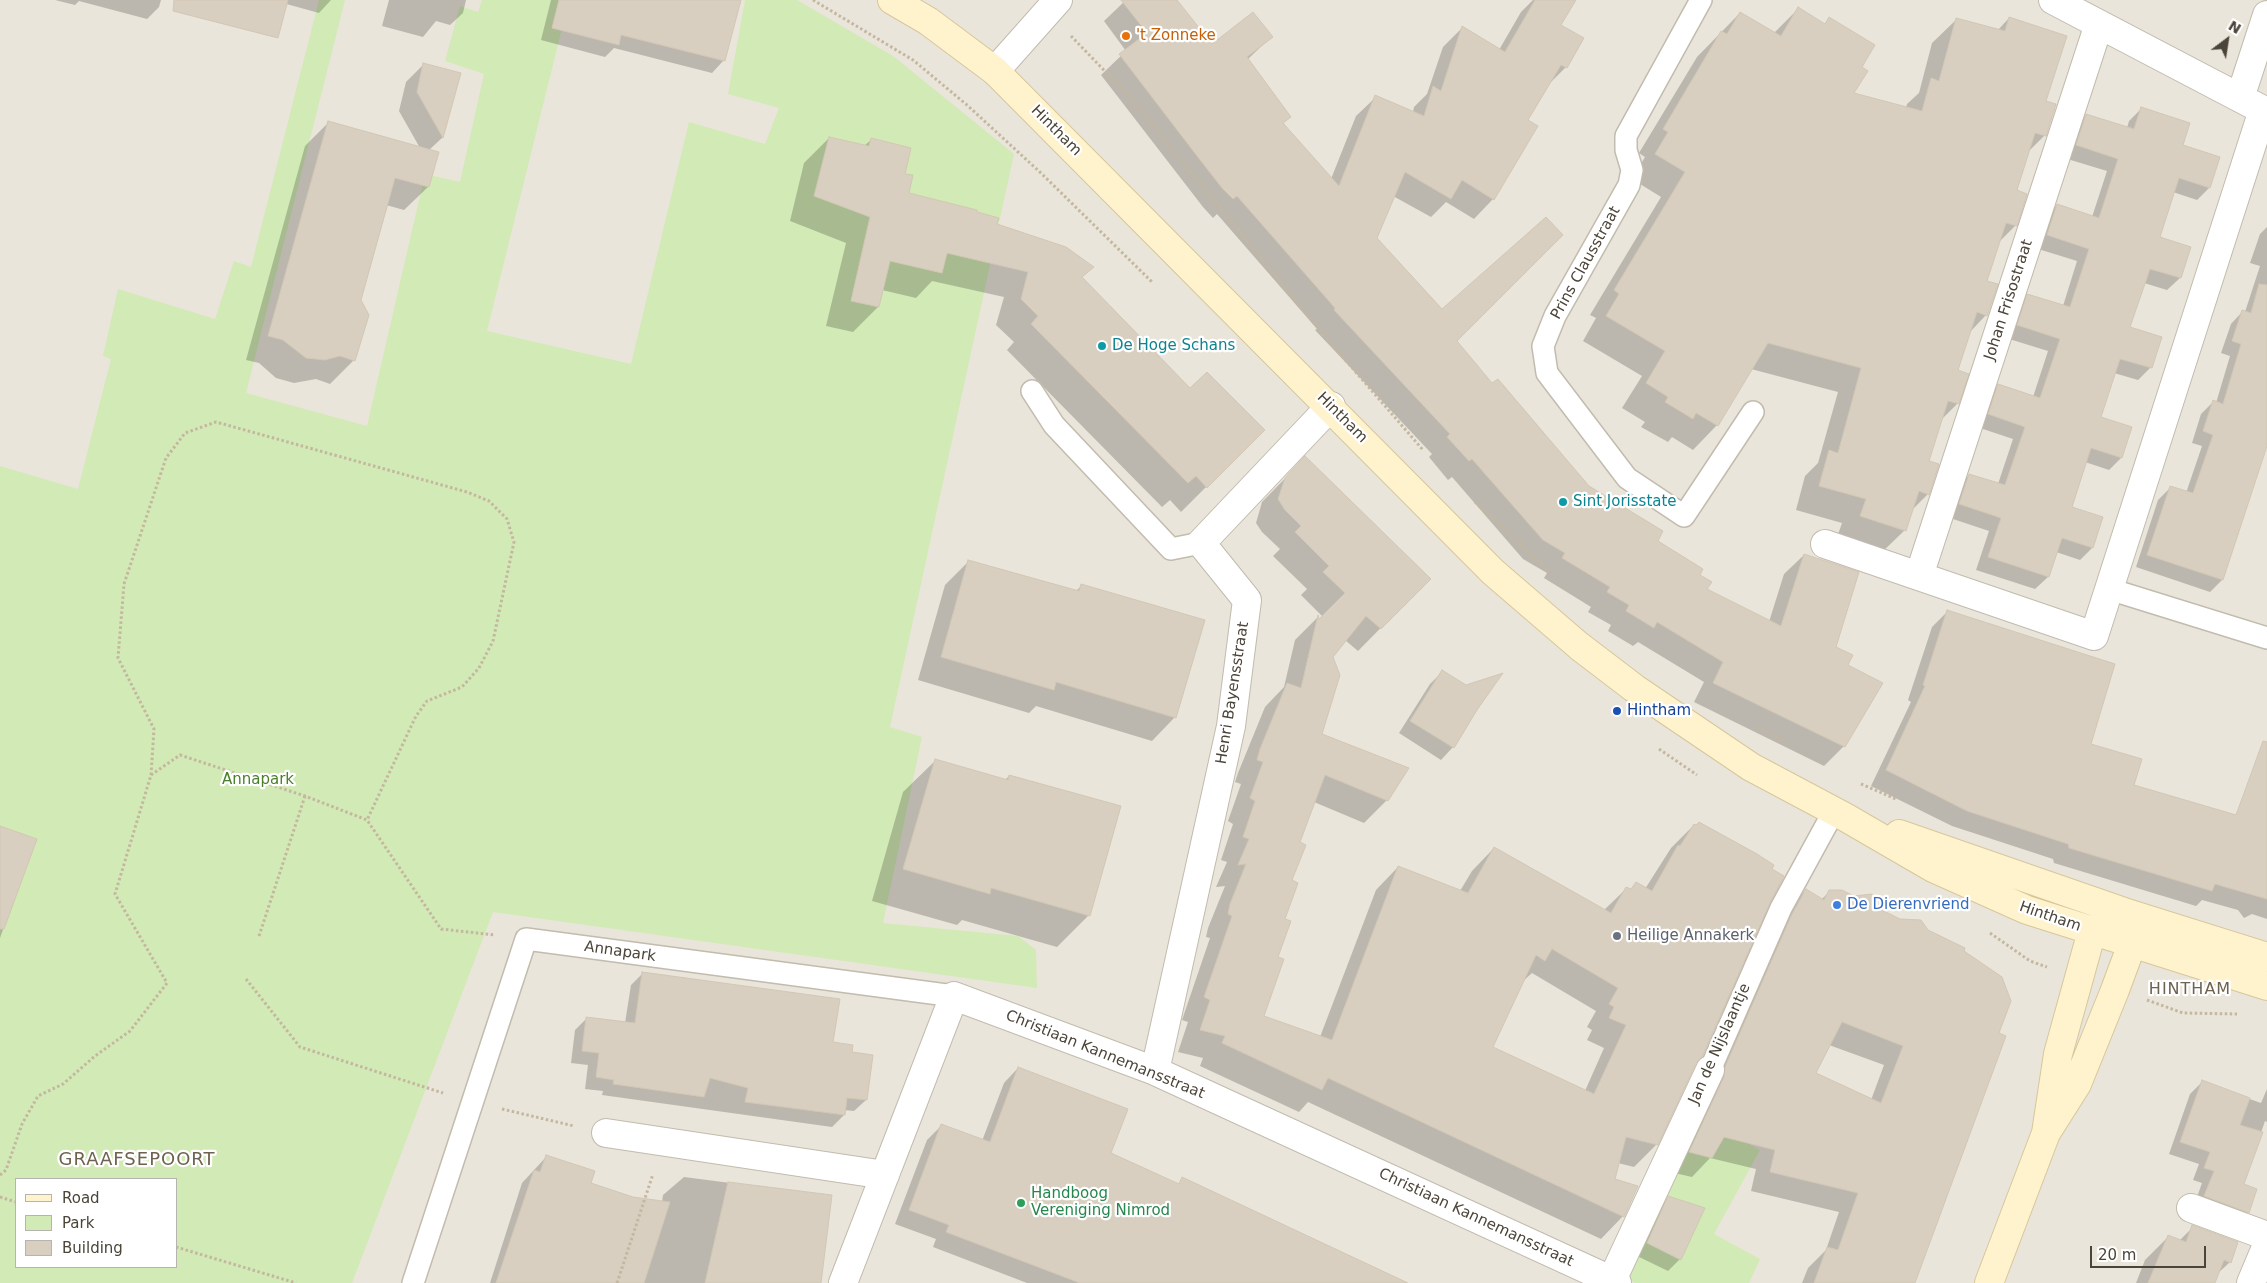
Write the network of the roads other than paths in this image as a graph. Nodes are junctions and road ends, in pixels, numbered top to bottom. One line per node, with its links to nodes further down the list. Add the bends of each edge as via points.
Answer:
1 (892, 0): 7 (street, Hintham, via 928,21)
2 (1701, 0): 11 (lane, Prins Clausstraat, via 1626,136 1632,170 1629,185 1555,316 1544,346 1547,373 1628,478 1684,516)
3 (2052, 0): 6 (street)
4 (1052, 7): 7 (street)
5 (2267, 15): 8 (street)
6 (2099, 24): 8 (street); 14 (street, Johan Frisostraat)
7 (995, 71): 10 (street, Hintham)
8 (2240, 98): 15 (street, via 2264,110)
9 (1032, 391): 12 (lane, via 1054,425 1171,550)
10 (1331, 406): 12 (street); 17 (street, Hintham, via 1493,572 1579,646 1634,688 1751,767)
11 (1753, 412)
12 (1201, 543): 25 (street, Henri Bayensstraat, via 1247,600 1231,726)
13 (1825, 544): 14 (street)
14 (1919, 576): 15 (street, via 2094,636)
15 (2109, 589): 16 (lane)
16 (2267, 638)
17 (1840, 814): 18 (street, Hintham); 19 (street, Hintham, via 1933,868 2026,910); 24 (lane, Jan de Nijslaantje, via 1781,908)
18 (2124, 912): 19 (street); 20 (street); 21 (street, Hintham)
19 (2092, 932): 20 (street, Hintham); 27 (street, via 2058,1054)
20 (2132, 944): 22 (street, Hintham); 27 (street, via 2077,1084)
21 (2267, 957)
22 (2267, 986)
23 (954, 996): 25 (street, Christiaan Kannemansstraat); 28 (street); 33 (lane, Annapark, via 526,939)
24 (1710, 1070): 32 (street, Jan de Nijslaantje)
25 (1154, 1071): 32 (street, Christiaan Kannemansstraat)
26 (606, 1133): 28 (street)
27 (2046, 1133): 35 (street)
28 (885, 1175): 34 (street)
29 (2191, 1208): 30 (street)
30 (2267, 1236)
31 (2267, 1245): 36 (street)
32 (1613, 1282)
33 (413, 1283)
34 (843, 1283)
35 (1989, 1283)
36 (2251, 1283)

